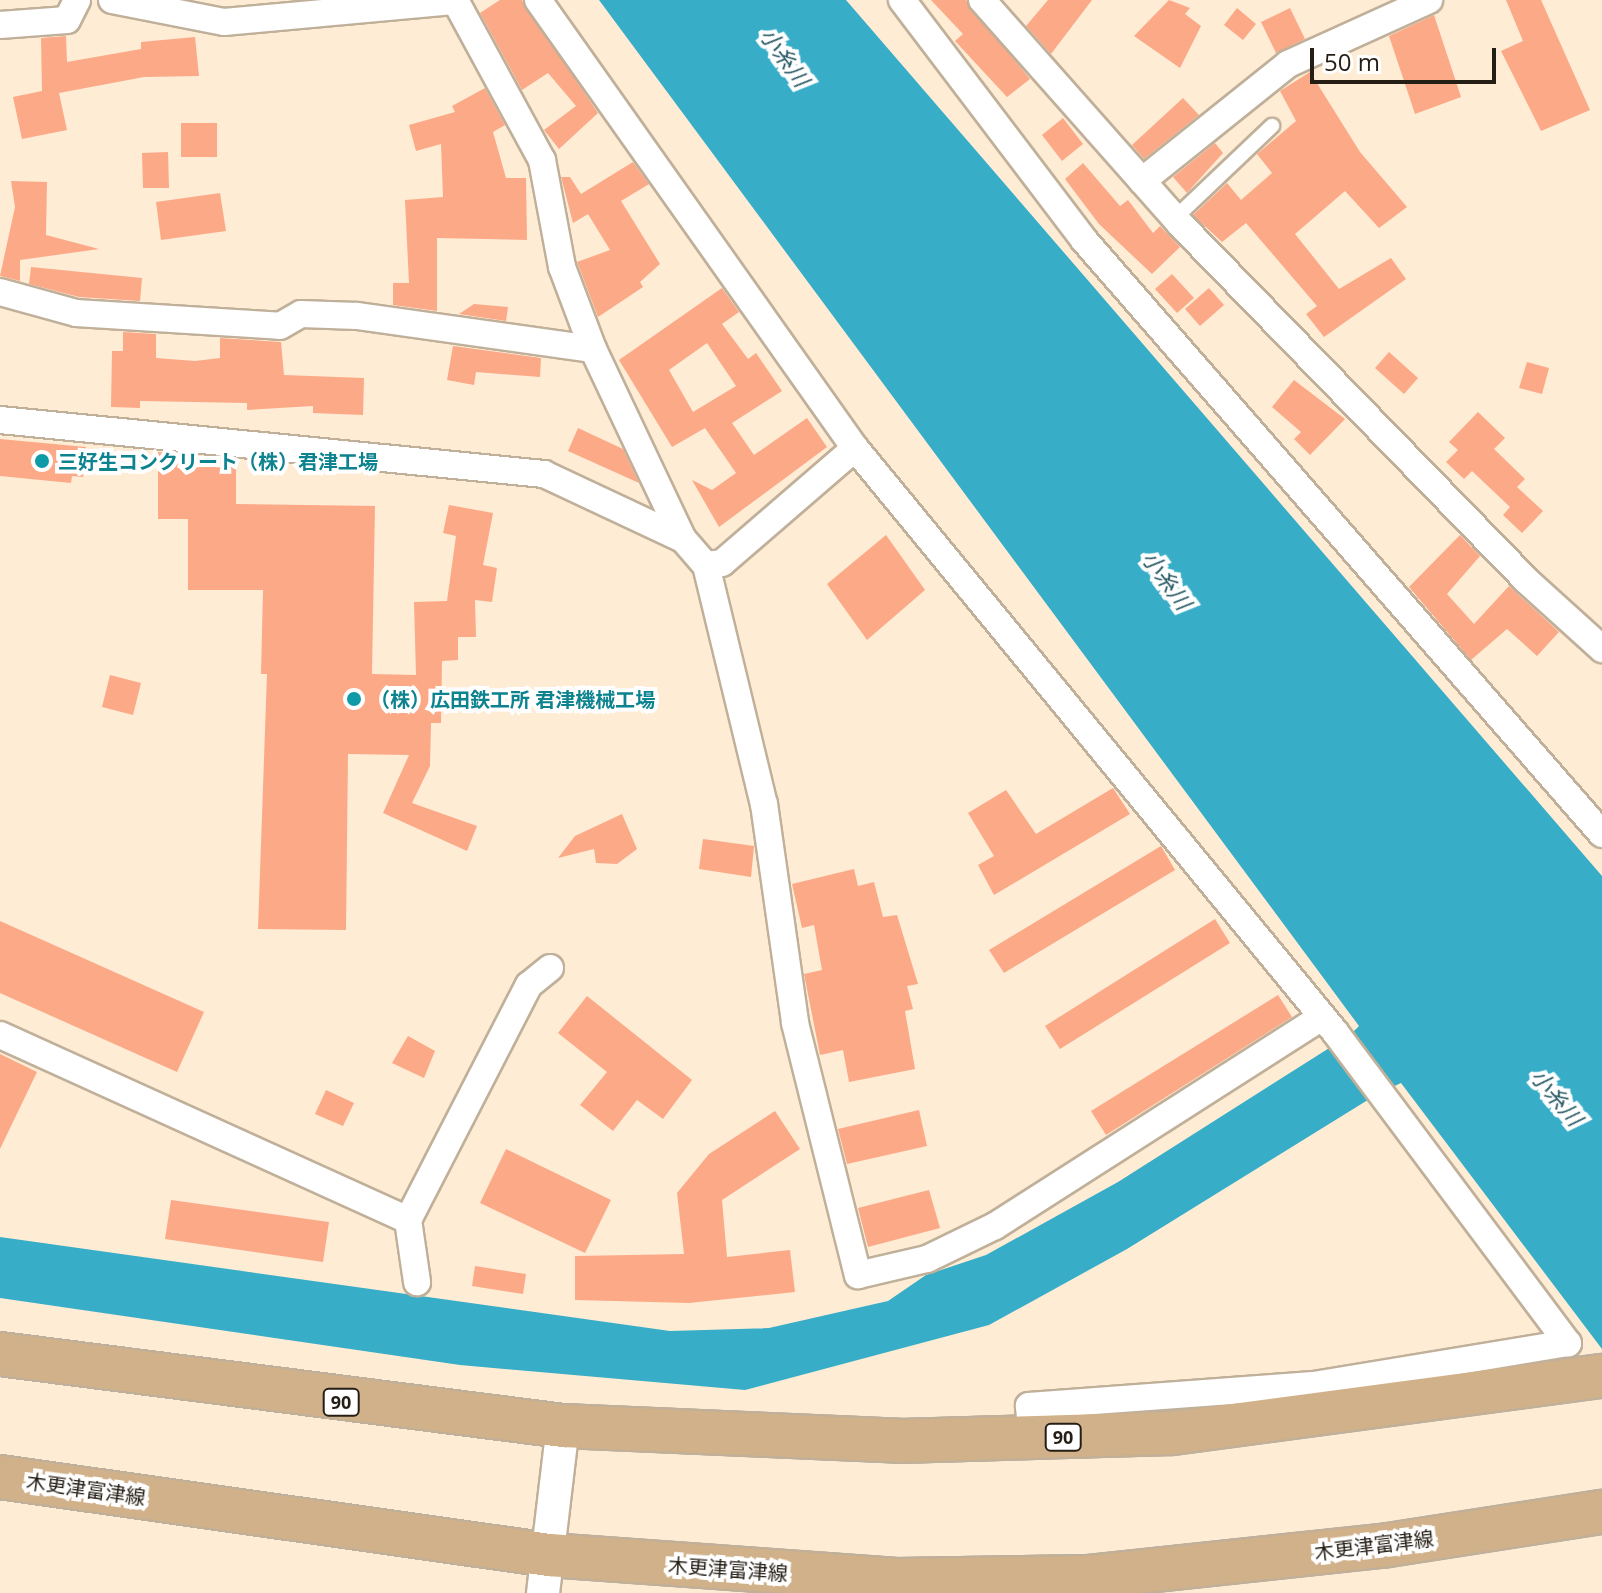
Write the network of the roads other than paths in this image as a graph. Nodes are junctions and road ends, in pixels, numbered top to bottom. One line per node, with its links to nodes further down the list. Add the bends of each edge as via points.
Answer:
1 (77, 0): 8 (street, via 67,20)
2 (112, 0): 7 (street, via 224,22)
3 (538, 0): 15 (street)
4 (902, 0): 19 (street, via 1084,240)
5 (982, 0): 10 (street)
6 (1429, 0): 10 (street, via 1288,64)
7 (455, 1): 13 (street, via 542,160 562,267)
8 (0, 25)
9 (1272, 126): 11 (lane)
10 (1142, 181): 11 (street)
11 (1175, 218): 18 (street, via 1526,580)
12 (0, 292): 13 (street, via 76,313 280,326 301,314 357,316)
13 (593, 349): 16 (street)
14 (0, 420): 16 (street, via 544,474)
15 (855, 448): 17 (street, via 722,563); 21 (street)
16 (683, 539): 17 (street)
17 (706, 565): 21 (street, via 764,804 795,1023 858,1275 927,1259 995,1226)
18 (1602, 649)
19 (1602, 834)
20 (550, 968): 23 (street, via 529,985)
21 (1329, 1025): 28 (street, via 1568,1343 1313,1385 1029,1406)
22 (0, 1035): 23 (street)
23 (408, 1220): 24 (street)
24 (417, 1282)
25 (0, 1354): 27 (main road, 90)
26 (1602, 1376): 28 (main road, 90, via 1270,1423)
27 (563, 1426): 28 (main road, 90, via 763,1439); 31 (street)
28 (1032, 1438)
29 (0, 1477): 31 (main road, 木更津富津線)
30 (1602, 1512): 31 (main road, 木更津富津線, via 1388,1545 1089,1577 897,1580)
31 (546, 1574)

